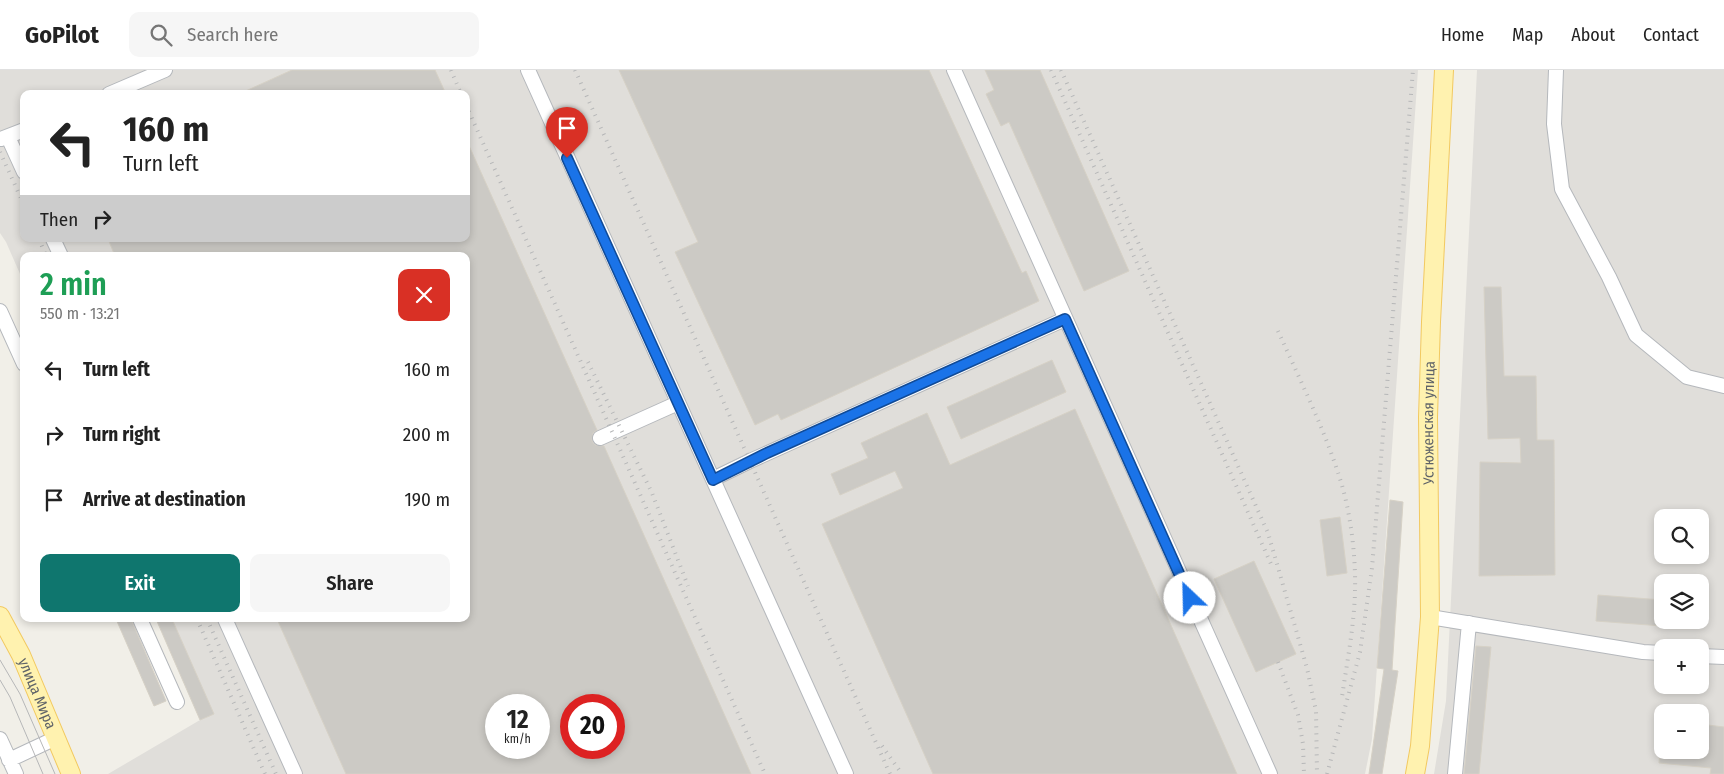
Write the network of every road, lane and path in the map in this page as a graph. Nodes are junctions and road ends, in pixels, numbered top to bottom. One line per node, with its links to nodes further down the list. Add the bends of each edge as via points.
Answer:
1 (165, 70): 6 (lane)
2 (528, 70): 14 (lane)
3 (954, 70): 11 (lane)
4 (1444, 70): 18 (main road, Устюженская улица, via 1430,322)
5 (1556, 70): 13 (lane, via 1554,124 1562,189 1636,335 1687,377)
6 (118, 90)
7 (20, 132): 8 (lane)
8 (4, 138): 9 (lane)
9 (20, 165)
10 (0, 311): 12 (lane)
11 (1065, 319): 16 (lane); 33 (lane)
12 (20, 355)
13 (1724, 386)
14 (678, 403): 15 (lane); 16 (lane)
15 (600, 438)
16 (713, 480): 32 (lane)
17 (0, 616): 26 (main road, улица Мира, via 21,655)
18 (1430, 617): 21 (lane); 34 (main road, Устюженская улица)
19 (141, 622): 25 (lane)
20 (226, 622): 31 (lane)
21 (1469, 623): 22 (lane); 35 (lane)
22 (1654, 653)
23 (1709, 656): 24 (lane)
24 (1724, 657)
25 (177, 702)
26 (56, 738): 28 (lane); 30 (main road, улица Мира)
27 (0, 739): 28 (lane)
28 (9, 760): 29 (lane)
29 (16, 774)
30 (71, 774)
31 (295, 774)
32 (846, 774)
33 (1270, 774)
34 (1415, 774)
35 (1455, 774)

